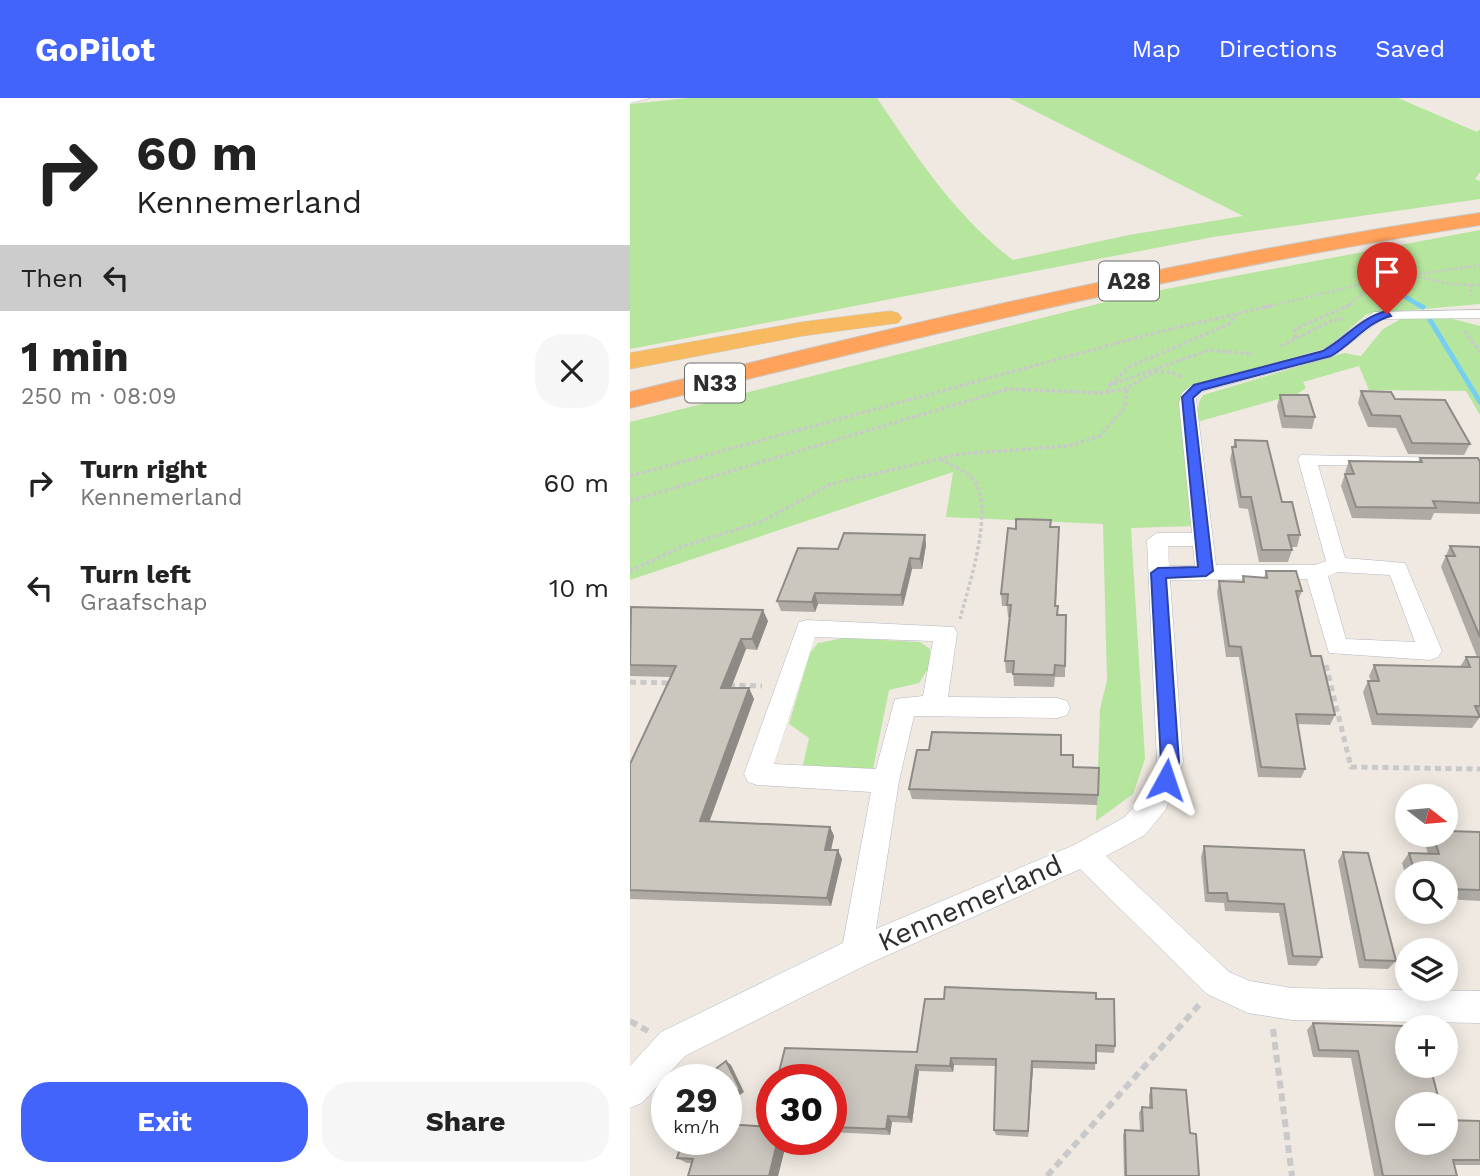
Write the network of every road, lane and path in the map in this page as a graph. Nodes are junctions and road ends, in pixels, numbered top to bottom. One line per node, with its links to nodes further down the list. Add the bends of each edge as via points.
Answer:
1 (646, 98): 2 (street)
2 (630, 100)
3 (1480, 206): 12 (highway, A28, via 1237,244)
4 (1480, 219): 16 (highway, A28, via 1144,277)
5 (1480, 265): 6 (path)
6 (1412, 275): 7 (path); 8 (path)
7 (1379, 280): 9 (path); 13 (path, via 1352,304 1295,328)
8 (1480, 285)
9 (1237, 314): 19 (path, via 1229,324 1129,367); 27 (path, via 1000,373)
10 (1480, 314): 11 (street)
11 (1379, 315): 13 (path, via 1368,311 1335,319); 20 (street, via 1327,354)
12 (890, 318): 17 (highway, N33); 18 (highway, A28)
13 (1295, 338): 14 (path)
14 (1275, 349)
15 (1260, 353): 19 (path, via 1209,350)
16 (799, 359): 23 (highway, A28); 24 (highway, N33)
17 (630, 360)
18 (630, 381)
19 (1110, 385): 22 (path)
20 (1198, 388): 21 (path, via 1163,371 1139,379); 29 (street, via 1187,403)
21 (1127, 390): 22 (path); 25 (path, via 1125,407 1100,436 1068,446 983,450)
22 (1107, 392): 28 (path, via 1008,388)
23 (630, 400)
24 (630, 407)
25 (939, 458): 31 (path, via 831,484 764,521 681,547); 34 (path, via 974,480 982,496 959,627)
26 (1470, 463): 30 (street, via 1307,459)
27 (630, 476)
28 (630, 501)
29 (1203, 539): 32 (street); 33 (street, Kennemerland, via 1157,540)
30 (1327, 568): 32 (street); 35 (street); 35 (street, via 1398,568 1430,651)
31 (630, 570)
32 (1206, 571): 33 (street)
33 (1158, 573): 44 (street, Kennemerland, via 1170,762 1166,780 1156,801 1135,825)
34 (946, 633): 39 (street, via 807,628); 40 (street)
35 (1337, 647): 42 (path, via 1325,660 1351,767)
36 (630, 682): 37 (path)
37 (682, 684)
38 (721, 685): 39 (path)
39 (786, 687): 43 (street, via 757,774)
40 (934, 705): 41 (street, Kennemerland); 43 (street, Kennemerland, via 904,706)
41 (1058, 708)
42 (1480, 769)
43 (886, 781): 45 (street, Kennemerland)
44 (1084, 853): 45 (street, Kennemerland); 46 (street, Kennemerland)
45 (857, 953): 49 (street, Kennemerland, via 673,1044)
46 (1218, 983): 47 (street, Kennemerland); 50 (path)
47 (1269, 1001): 48 (street, Kennemerland); 51 (path)
48 (1480, 1007)
49 (630, 1091)
50 (1047, 1176)
51 (1292, 1176)

